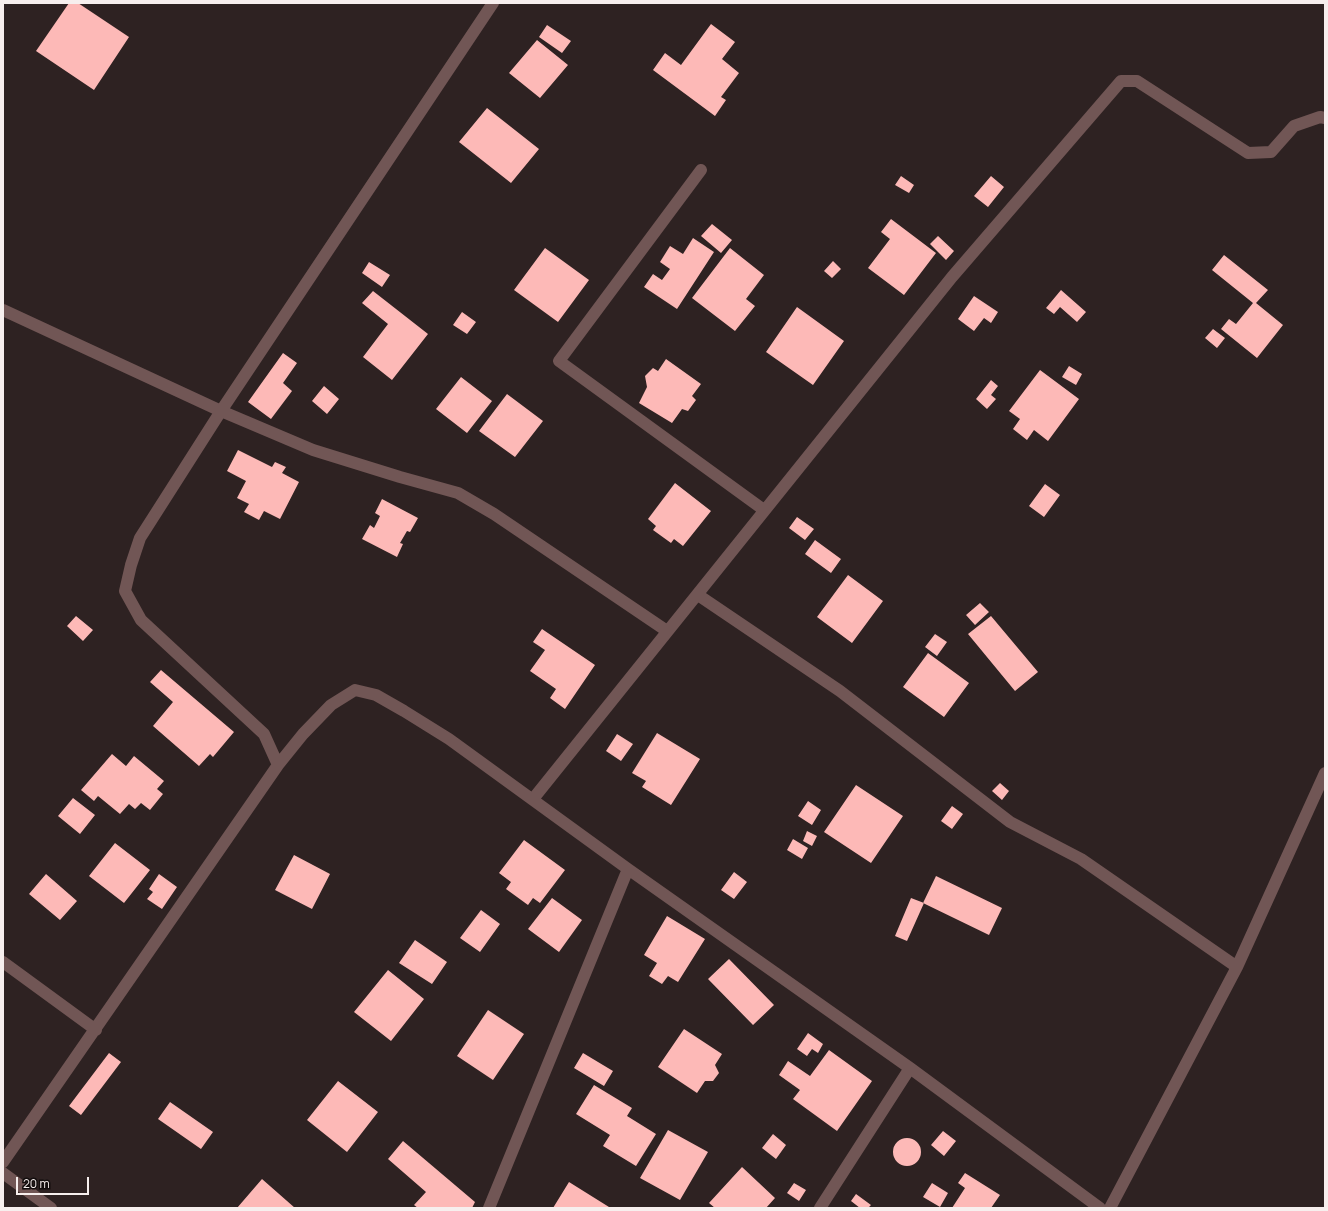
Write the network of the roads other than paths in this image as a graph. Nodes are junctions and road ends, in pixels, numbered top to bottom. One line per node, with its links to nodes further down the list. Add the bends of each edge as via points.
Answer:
1 (493, 3): 5 (street)
2 (1325, 118): 6 (street, via 1320,116 1294,126 1271,152 1248,153 1137,81 1121,81 952,277)
3 (701, 170): 6 (street, via 559,361)
4 (3, 310): 5 (street)
5 (221, 411): 8 (street, via 313,450 458,493 494,514); 9 (street, via 140,538 125,591 141,620 264,734)
6 (764, 510): 7 (street)
7 (698, 595): 8 (street); 14 (street, via 840,691 1010,822 1081,859)
8 (667, 631): 11 (street)
9 (278, 765): 11 (street, via 331,705 355,690 376,695 404,711 449,739); 15 (street)
10 (1325, 773): 14 (street)
11 (533, 799): 12 (street)
12 (628, 869): 16 (street); 20 (street)
13 (3, 962): 15 (street)
14 (1237, 967): 23 (street)
15 (96, 1030): 17 (street)
16 (910, 1068): 21 (street); 22 (street)
17 (3, 1162)
18 (3, 1173): 19 (street)
19 (51, 1208)
20 (490, 1208)
21 (820, 1208)
22 (1100, 1208)
23 (1110, 1208)

